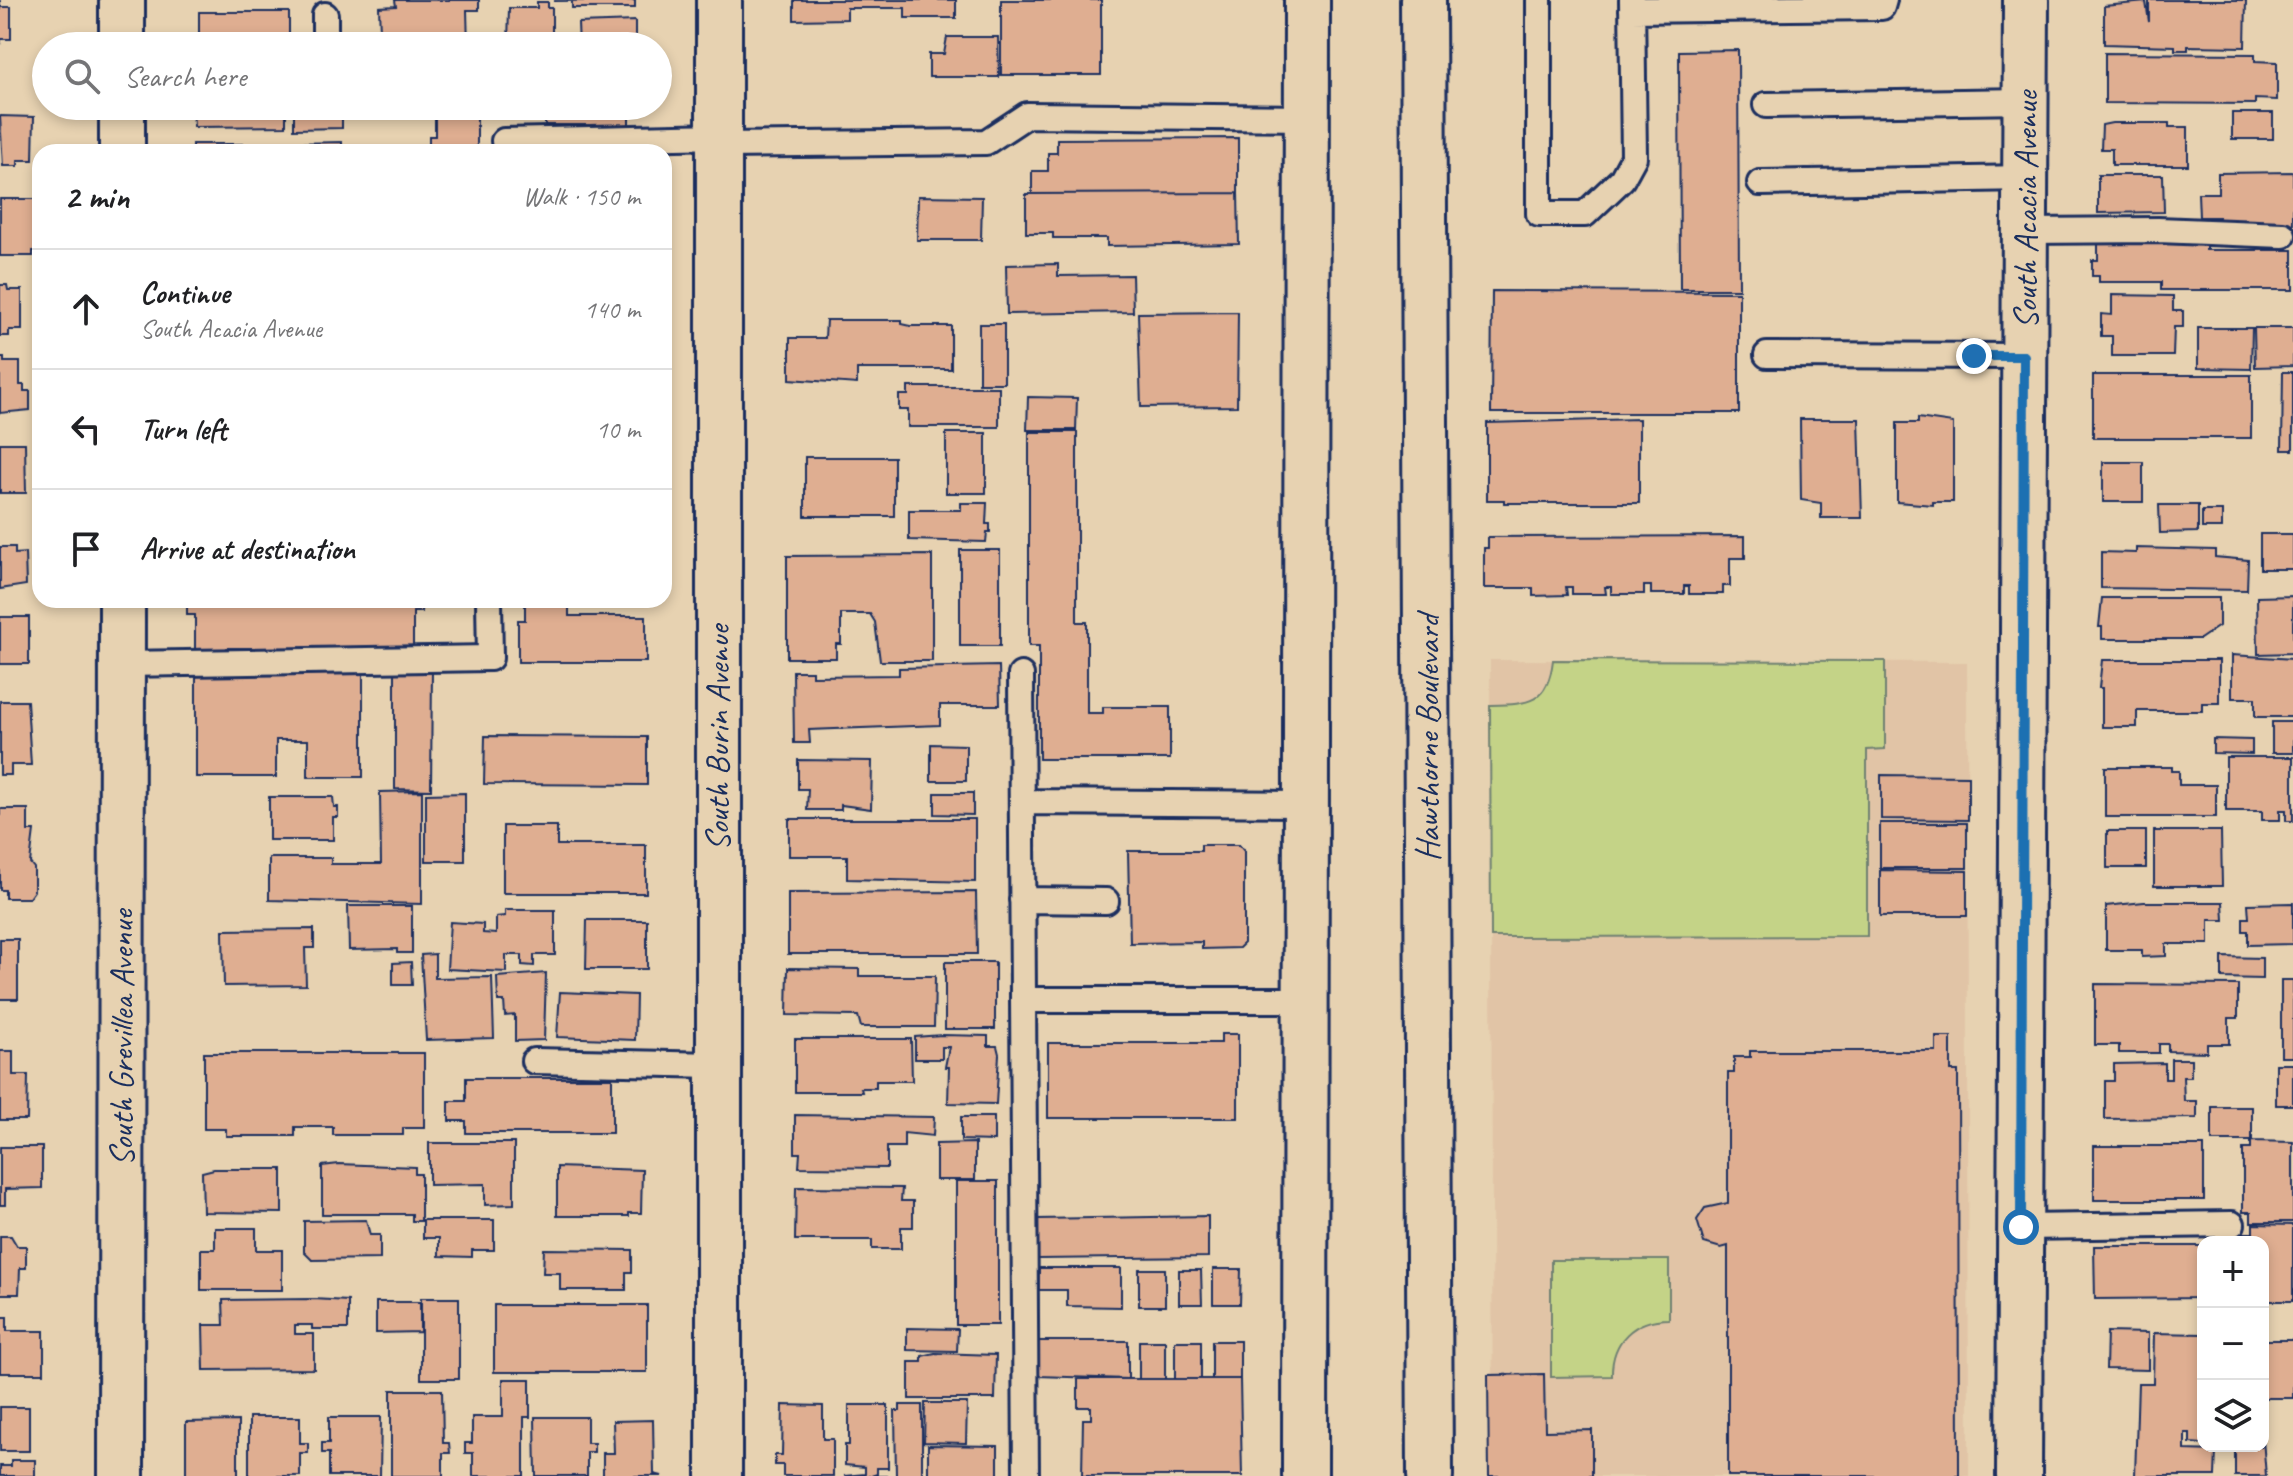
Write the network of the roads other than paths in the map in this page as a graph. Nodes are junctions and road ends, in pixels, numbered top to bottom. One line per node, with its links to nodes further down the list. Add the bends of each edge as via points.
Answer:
1 (122, 0): 10 (street)
2 (719, 0): 17 (street, South Burin Avenue)
3 (1307, 0): 14 (street)
4 (1423, 0): 43 (street, Hawthorne Boulevard)
5 (1539, 0): 8 (lane, via 1539,214 1585,214 1622,179 1634,157)
6 (1884, 0): 8 (lane, via 1882,7)
7 (2026, 0): 12 (street, South Acacia Avenue)
8 (1632, 5)
9 (325, 15): 11 (lane)
10 (122, 32)
11 (325, 32)
12 (2026, 101): 13 (lane); 19 (street, South Acacia Avenue)
13 (1766, 105)
14 (1307, 118): 17 (lane, via 1027,115 986,142); 30 (street)
15 (122, 120): 18 (street)
16 (504, 141): 17 (lane)
17 (719, 141): 36 (street, South Burin Avenue)
18 (122, 144)
19 (2025, 178): 20 (lane); 21 (street, South Acacia Avenue)
20 (1760, 183)
21 (2025, 231): 22 (lane); 24 (street, South Acacia Avenue)
22 (2283, 235)
23 (1767, 355): 24 (lane)
24 (2024, 356): 38 (street, South Acacia Avenue)
25 (122, 608): 27 (street, South Grevillea Avenue)
26 (489, 608): 27 (lane, via 490,658)
27 (122, 664): 39 (street, South Grevillea Avenue)
28 (1021, 675): 29 (lane)
29 (1022, 802): 30 (lane); 31 (lane)
30 (1306, 804): 34 (street)
31 (1022, 900): 32 (lane); 33 (lane)
32 (1106, 901)
33 (1023, 1000): 34 (lane); 41 (lane)
34 (1306, 1000): 42 (street)
35 (534, 1061): 36 (lane)
36 (716, 1065): 40 (street, South Burin Avenue)
37 (2232, 1224): 38 (lane)
38 (2021, 1227): 44 (street, South Acacia Avenue)
39 (121, 1476)
40 (719, 1476)
41 (1026, 1476)
42 (1305, 1476)
43 (1430, 1476)
44 (2019, 1476)

